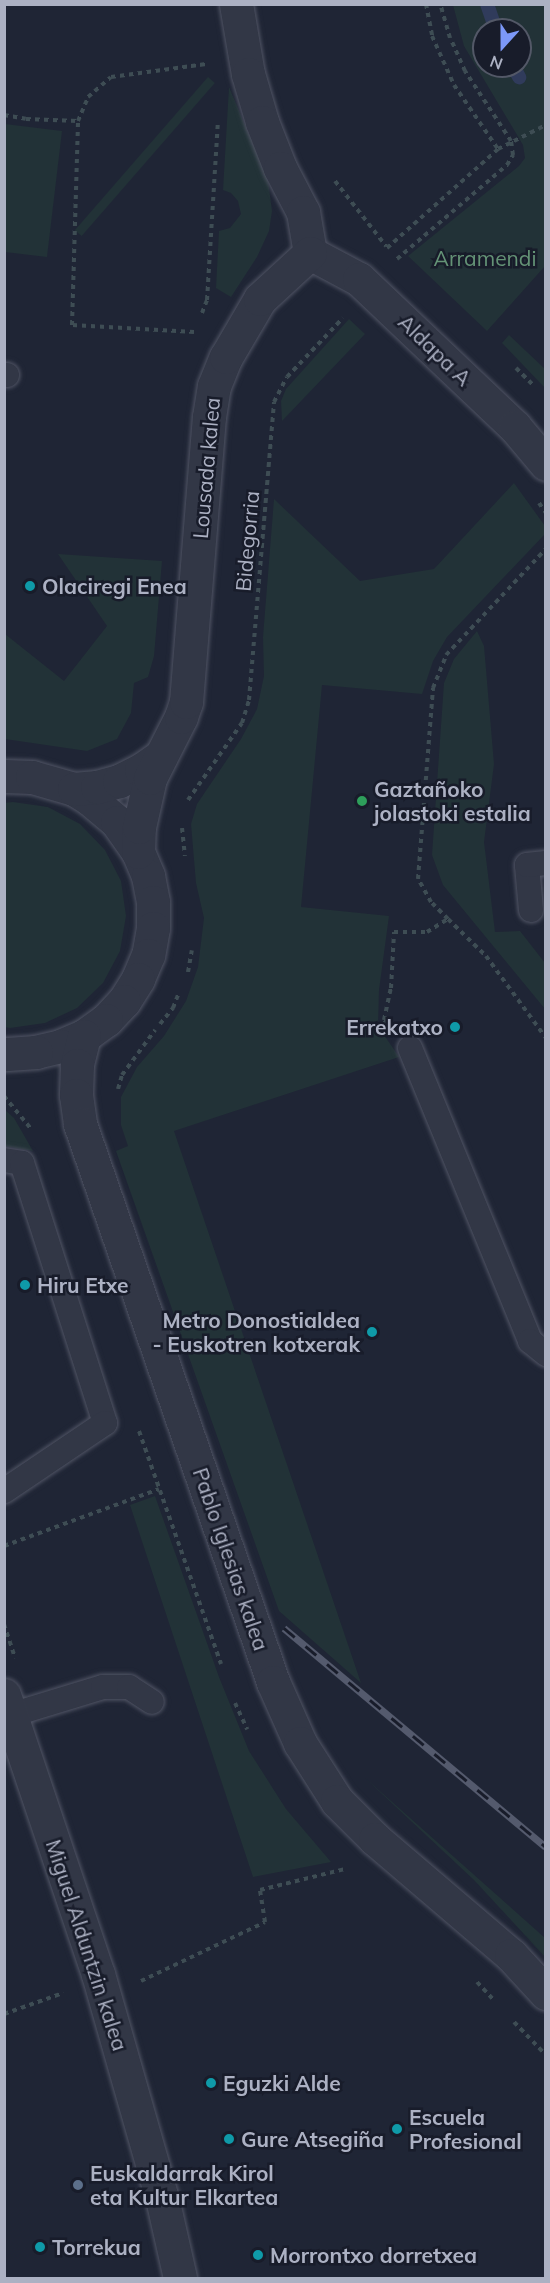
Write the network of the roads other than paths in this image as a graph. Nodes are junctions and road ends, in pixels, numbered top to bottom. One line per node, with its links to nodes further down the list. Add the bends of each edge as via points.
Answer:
1 (236, 4): 2 (street, via 248,75 277,159 303,212)
2 (310, 254): 3 (street, Aldapa A, via 370,288 515,427); 4 (street, Lousada kalea, via 260,299 214,386 188,693 181,717)
3 (546, 464)
4 (161, 756): 6 (street, via 119,781); 7 (street, Lousada kalea, via 143,802)
5 (4, 776): 6 (street, via 32,777)
6 (74, 789): 7 (street, via 117,822)
7 (138, 852): 10 (street, via 153,902 148,955 124,1001)
8 (546, 863): 9 (lane, via 527,865)
9 (531, 910)
10 (84, 1036): 12 (street, via 36,1052); 18 (street, Pablo Iglesias kalea, via 77,1075 80,1124 273,1682 300,1743 337,1801 375,1839 511,1955)
11 (410, 1048): 14 (lane, via 530,1341)
12 (4, 1054)
13 (4, 1160): 15 (lane, via 22,1162 105,1423)
14 (546, 1354)
15 (4, 1491)
16 (152, 1702): 17 (lane, via 129,1687 103,1687)
17 (7, 1707): 19 (street, Miguel Alduntzin kalea, via 103,1989 162,2198)
18 (546, 1993)
19 (180, 2278)

